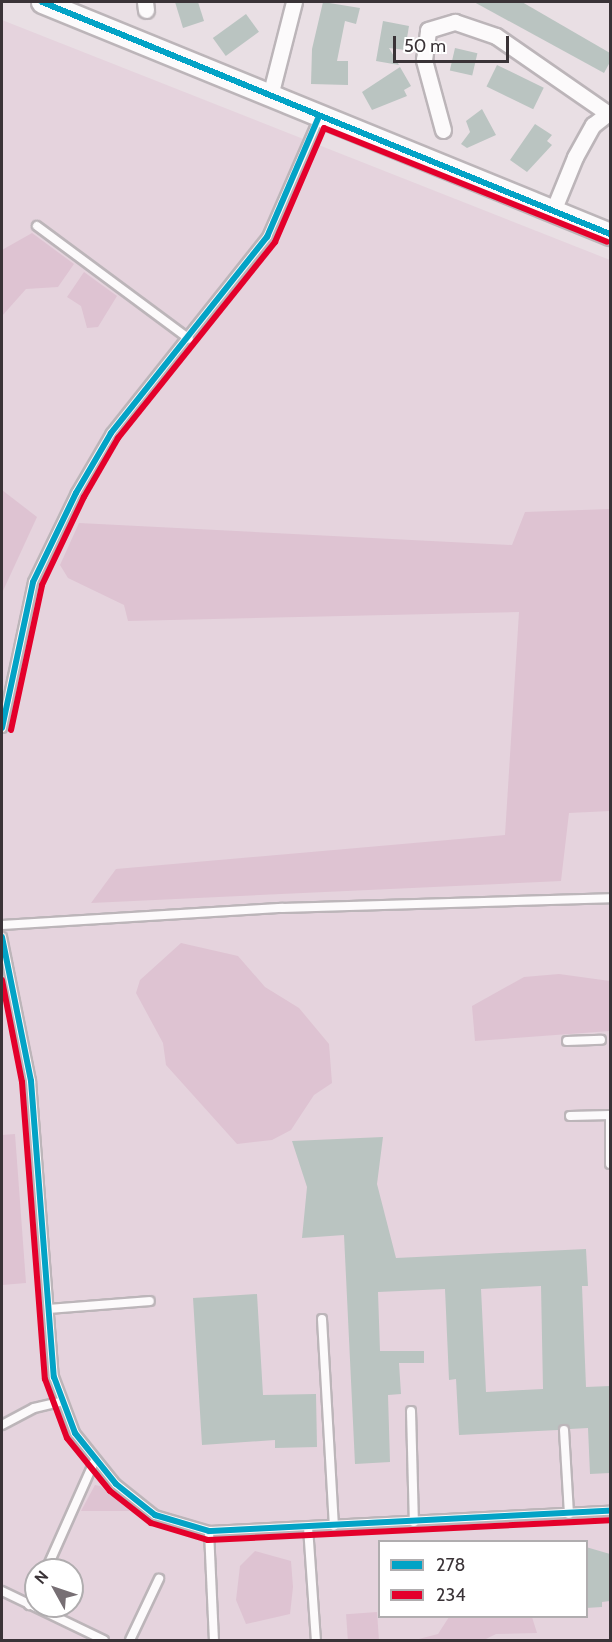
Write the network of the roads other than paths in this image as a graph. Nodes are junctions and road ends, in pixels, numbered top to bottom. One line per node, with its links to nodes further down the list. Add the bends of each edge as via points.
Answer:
1 (42, 2): 3 (main road)
2 (294, 2): 3 (street)
3 (270, 96): 5 (main road)
4 (609, 114): 6 (street, via 496,36 455,22 428,30 424,60); 7 (street, via 579,149)
5 (319, 116): 7 (main road); 10 (lane, via 267,237)
6 (443, 130)
7 (553, 211): 9 (main road)
8 (37, 226): 10 (lane)
9 (610, 234)
10 (189, 339): 11 (lane, via 111,433 76,493 33,582)
11 (2, 728)
12 (610, 898): 13 (lane, via 282,908)
13 (2, 925)
14 (2, 937): 15 (lane)
15 (4, 969): 22 (lane, via 32,1081)
16 (601, 1040): 17 (lane)
17 (567, 1041)
18 (610, 1115): 19 (lane); 20 (lane)
19 (570, 1116)
20 (610, 1164)
21 (150, 1301): 22 (lane)
22 (49, 1309): 24 (lane)
23 (322, 1319): 32 (lane)
24 (61, 1402): 26 (lane, via 34,1408); 28 (lane)
25 (411, 1412): 31 (lane)
26 (2, 1425)
27 (564, 1430): 30 (lane)
28 (95, 1460): 34 (lane, via 155,1515); 35 (lane)
29 (610, 1511): 30 (lane)
30 (569, 1514): 31 (lane)
31 (414, 1522): 32 (lane)
32 (334, 1526): 33 (lane)
33 (308, 1527): 34 (lane); 43 (lane)
34 (209, 1531): 42 (lane)
35 (51, 1558)
36 (159, 1579): 41 (lane)
37 (2, 1592): 38 (lane)
38 (24, 1603)
39 (56, 1618): 40 (lane)
40 (104, 1641)
41 (130, 1641)
42 (214, 1641)
43 (316, 1641)

